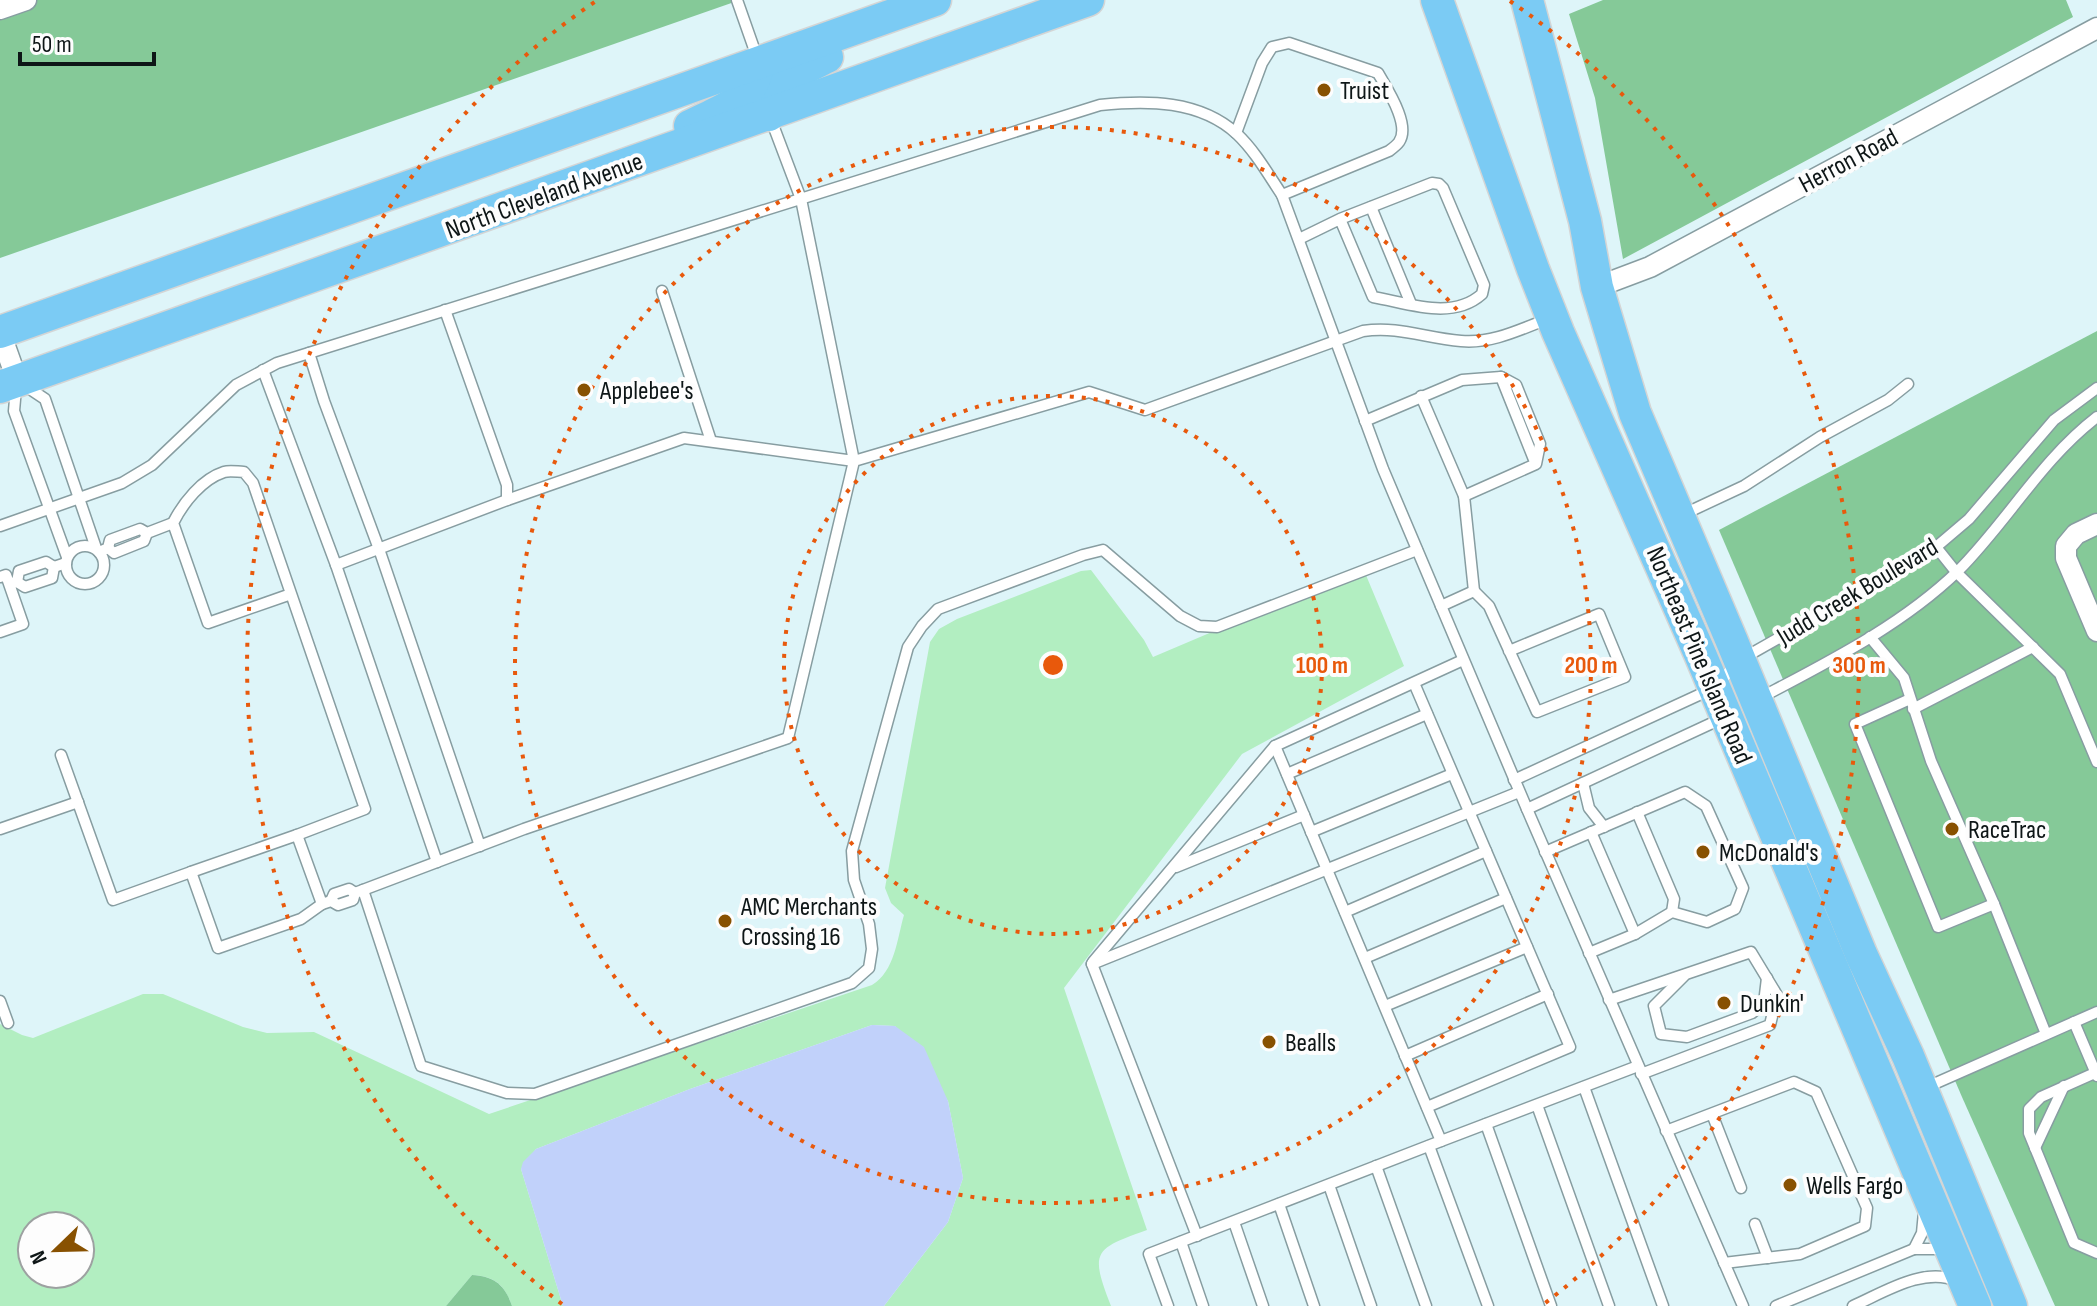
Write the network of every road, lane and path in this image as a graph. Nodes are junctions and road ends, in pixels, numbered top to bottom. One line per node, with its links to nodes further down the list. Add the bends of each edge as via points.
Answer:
1 (26, 0): 8 (street)
2 (737, 0): 10 (lane)
3 (935, 0): 10 (main road, North Cleveland Avenue)
4 (942, 0): 11 (main road, via 791,75 777,88)
5 (1088, 0): 11 (main road, North Cleveland Avenue)
6 (1437, 0): 23 (main road, Northeast Pine Island Road)
7 (1532, 6): 19 (main road, Northeast Pine Island Road)
8 (0, 9)
9 (2097, 28): 19 (street, Herron Road, via 1650,267)
10 (759, 63): 13 (main road, via 755,81 741,99); 24 (main road, North Cleveland Avenue)
11 (769, 115): 13 (main road, North Cleveland Avenue); 15 (lane)
12 (1236, 133): 14 (lane); 14 (lane, via 1272,47 1289,43 1378,73 1403,128 1401,140 1389,151); 15 (lane, via 1204,113 1170,104 1100,105)
13 (588, 180): 28 (main road, North Cleveland Avenue)
14 (1282, 195): 18 (lane)
15 (801, 199): 22 (lane); 35 (lane)
16 (1371, 207): 17 (lane); 21 (lane); 21 (lane, via 1439,184 1484,285 1482,294 1462,307)
17 (1340, 219): 18 (lane); 21 (lane, via 1373,297)
18 (1299, 239): 25 (lane)
19 (1597, 287): 40 (main road, Northeast Pine Island Road, via 1635,413)
20 (662, 291): 34 (lane)
21 (1411, 304)
22 (445, 310): 26 (lane); 38 (lane, via 507,485)
23 (1552, 318): 25 (lane, via 1480,341 1386,328); 65 (main road, Northeast Pine Island Road)
24 (0, 332): 28 (street)
25 (1337, 341): 33 (lane); 35 (lane, via 1145,410 1089,392)
26 (309, 353): 27 (lane); 46 (lane)
27 (263, 370): 37 (lane, via 236,385 152,465 122,483); 49 (lane)
28 (9, 384): 37 (lane, via 45,399); 39 (lane)
29 (1908, 384): 40 (lane, via 1744,486)
30 (2097, 388): 44 (lane, Judd Creek Boulevard, via 2054,420 1969,519)
31 (1421, 396): 33 (lane); 36 (lane); 36 (lane, via 1462,380 1501,377 1516,385 1540,444 1536,464)
32 (2097, 417): 51 (lane, Judd Creek Boulevard, via 2045,466)
33 (1365, 421): 47 (lane)
34 (711, 441): 35 (lane); 38 (lane, via 684,438)
35 (854, 461): 86 (lane, via 788,738)
36 (1464, 496): 53 (lane)
37 (79, 498): 39 (lane); 45 (lane)
38 (507, 500): 46 (lane)
39 (50, 508): 43 (lane); 48 (lane)
40 (1679, 517): 63 (main road, Northeast Pine Island Road)
41 (173, 523): 45 (lane, via 114,553); 54 (lane, via 208,623); 54 (lane, via 182,506 210,480 226,471 244,472 253,483)
42 (2097, 524): 55 (street, via 2066,546 2066,558)
43 (0, 526)
44 (1936, 547): 51 (lane); 63 (lane, Judd Creek Boulevard)
45 (101, 549): 48 (lane, via 82,546); 48 (lane, via 103,570 91,583 73,580)
46 (379, 549): 49 (lane); 86 (lane)
47 (1417, 550): 56 (lane); 93 (lane, via 1217,627 1199,626 1180,616 1103,550 938,609 908,647 852,851 854,880 869,924 869,968 852,983 535,1094 507,1093 421,1066)
48 (66, 560): 50 (lane)
49 (336, 565): 89 (lane)
50 (54, 567): 52 (lane, via 46,562 19,571); 52 (lane, via 52,578 25,587)
51 (1956, 572): 59 (lane, Judd Creek Boulevard); 60 (lane)
52 (9, 581): 58 (lane, via 23,624)
53 (1474, 591): 56 (lane); 61 (lane, via 1489,606)
54 (291, 594): 85 (lane, via 365,809)
55 (2090, 594): 57 (street)
56 (1441, 606): 62 (lane)
57 (2097, 631)
58 (0, 632)
59 (1870, 637): 65 (lane, Judd Creek Boulevard); 66 (lane, via 1904,678)
60 (2033, 647): 66 (lane); 70 (lane, via 2060,674)
61 (1509, 651): 61 (lane, via 1537,712 1625,677 1599,614)
62 (1463, 660): 64 (lane); 73 (lane)
63 (1740, 660): 65 (main road, Northeast Pine Island Road)
64 (1414, 683): 67 (lane); 68 (lane)
65 (1736, 704): 73 (lane); 74 (lane); 119 (main road, Northeast Pine Island Road); 128 (main road, Northeast Pine Island Road)
66 (1912, 704): 96 (lane, via 1931,761); 96 (lane, via 1855,724 1938,927)
67 (1427, 714): 71 (lane); 72 (lane)
68 (1275, 746): 71 (lane); 90 (lane)
69 (61, 755): 76 (lane)
70 (2097, 762)
71 (1287, 774): 80 (lane)
72 (1452, 774): 78 (lane); 83 (lane)
73 (1514, 780): 75 (lane)
74 (1583, 783): 77 (lane); 81 (lane, via 1589,808)
75 (1519, 792): 77 (lane); 78 (lane)
76 (78, 802): 82 (lane); 92 (lane, via 113,900)
77 (1527, 809): 88 (lane)
78 (1469, 812): 87 (lane); 91 (lane)
79 (1637, 812): 81 (lane); 98 (lane, via 1674,899); 98 (lane, via 1685,792 1706,806 1743,888 1735,909 1707,922)
80 (1304, 815): 83 (lane); 90 (lane)
81 (1604, 827): 84 (lane)
82 (0, 829)
83 (1311, 832): 91 (lane)
84 (1591, 832): 88 (lane); 99 (lane)
85 (297, 835): 92 (lane); 95 (lane)
86 (480, 846): 89 (lane)
87 (1486, 851): 94 (lane); 97 (lane)
88 (1545, 852): 101 (lane)
89 (437, 862): 93 (lane)
90 (1172, 868): 103 (lane)
91 (1326, 868): 97 (lane); 103 (lane)
92 (191, 872): 95 (lane, via 218,948 301,919)
93 (359, 891): 95 (lane, via 353,900 338,905)
94 (1506, 898): 100 (lane); 102 (lane)
95 (326, 902)
96 (1994, 904): 113 (lane)
97 (1345, 912): 102 (lane)
98 (1672, 912): 99 (lane)
99 (1635, 934): 101 (lane)
100 (1527, 947): 106 (lane); 109 (lane)
101 (1589, 953): 107 (lane)
102 (1365, 958): 109 (lane)
103 (1092, 964): 135 (lane)
104 (1686, 975): 105 (lane, via 1751,952); 105 (lane, via 1654,1006 1661,1034 1687,1037 1752,1013 1764,1003); 107 (lane)
105 (1767, 978): 115 (lane, via 1777,995 1770,1025)
106 (1548, 994): 114 (lane); 121 (lane, via 1570,1047)
107 (1609, 1000): 115 (lane)
108 (0, 1001): 112 (lane)
109 (1385, 1006): 114 (lane)
110 (2097, 1012): 111 (lane)
111 (2074, 1022): 113 (lane); 116 (lane)
112 (8, 1023)
113 (2046, 1034): 119 (lane)
114 (1405, 1056): 121 (lane)
115 (1640, 1070): 118 (lane); 124 (lane)
116 (2096, 1074): 117 (lane)
117 (2064, 1086): 127 (lane); 127 (lane, via 2029,1109)
118 (1584, 1087): 120 (lane); 152 (lane)
119 (1922, 1089): 157 (main road, Northeast Pine Island Road)
120 (1537, 1105): 123 (lane); 151 (lane)
121 (1427, 1107): 125 (lane)
122 (1712, 1114): 124 (lane); 131 (lane); 140 (lane, via 1794,1082 1816,1092 1867,1208 1865,1226 1800,1254)
123 (1486, 1124): 125 (lane); 150 (lane)
124 (1666, 1131): 141 (lane)
125 (1441, 1141): 126 (lane)
126 (1429, 1146): 129 (lane); 149 (lane)
127 (2035, 1148): 139 (lane, via 2074,1243)
128 (1917, 1163): 137 (lane, via 1925,1211); 138 (main road, Northeast Pine Island Road)
129 (1376, 1166): 130 (lane); 148 (lane)
130 (1329, 1185): 132 (lane); 147 (lane)
131 (1741, 1188)
132 (1279, 1204): 133 (lane); 146 (lane)
133 (1234, 1222): 135 (lane); 145 (lane)
134 (1755, 1224): 140 (lane)
135 (1197, 1236): 136 (lane)
136 (1181, 1242): 143 (lane, via 1149,1254); 144 (lane)
137 (1914, 1249): 138 (lane); 154 (lane)
138 (1953, 1249): 142 (main road, Northeast Pine Island Road); 156 (main road, via 1978,1261)
139 (2097, 1253)
140 (1768, 1258): 141 (lane)
141 (1724, 1263): 153 (lane)
142 (1972, 1297): 155 (lane, via 1947,1276 1934,1276)
143 (1168, 1306)
144 (1203, 1306)
145 (1263, 1306)
146 (1314, 1306)
147 (1371, 1306)
148 (1426, 1306)
149 (1488, 1306)
150 (1551, 1306)
151 (1609, 1306)
152 (1663, 1306)
153 (1743, 1306)
154 (1776, 1306)
155 (1853, 1306)
156 (2000, 1306)
157 (2011, 1306)

